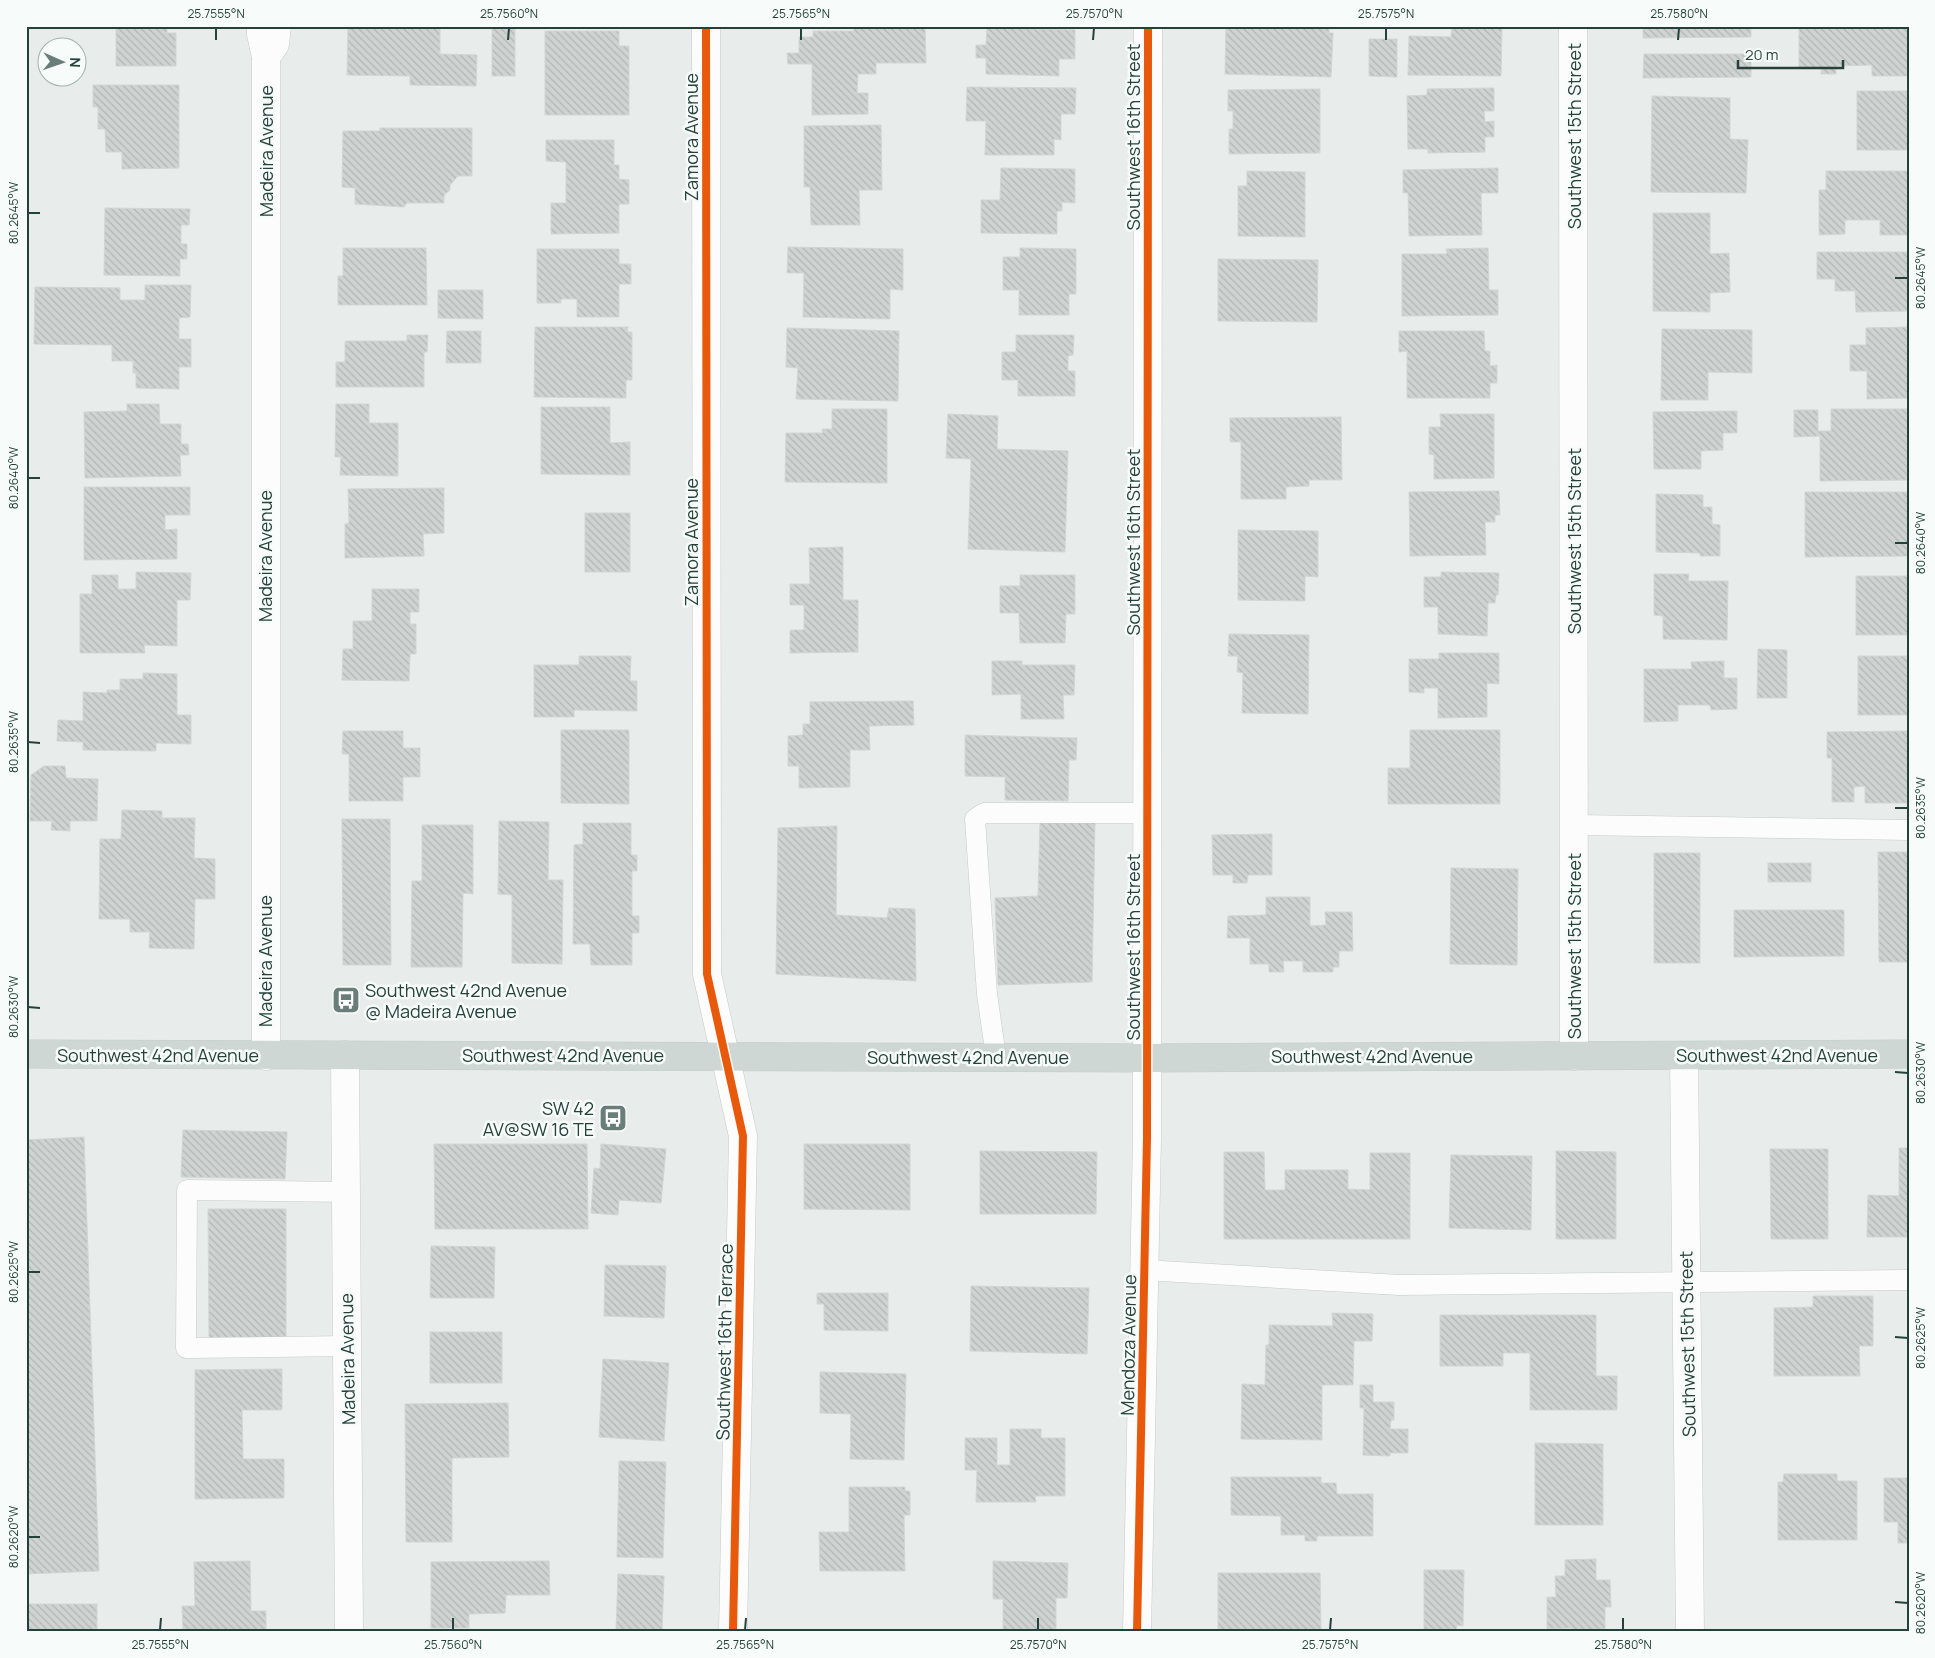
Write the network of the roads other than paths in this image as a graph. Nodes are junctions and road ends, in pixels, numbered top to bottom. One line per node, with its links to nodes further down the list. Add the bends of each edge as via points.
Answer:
1 (261, 26): 6 (street, Madeira Avenue)
2 (277, 26): 6 (street, Madeira Avenue, via 275,44)
3 (706, 26): 13 (street, Zamora Avenue, via 707,974)
4 (1148, 26): 7 (street, Southwest 16th Street)
5 (1573, 26): 8 (street, Southwest 15th Street)
6 (266, 57): 14 (street, Madeira Avenue)
7 (1149, 813): 17 (lane, via 984,813 975,820 987,994); 18 (street, Southwest 16th Street)
8 (1575, 825): 9 (lane); 15 (street, Southwest 15th Street)
9 (1909, 830)
10 (26, 1054): 14 (main road, Southwest 42nd Avenue)
11 (1909, 1054): 16 (main road, Southwest 42nd Avenue)
12 (345, 1055): 13 (main road, Southwest 42nd Avenue); 14 (main road, Southwest 42nd Avenue); 19 (street, Madeira Avenue)
13 (725, 1055): 17 (main road, Southwest 42nd Avenue); 25 (street, Southwest 16th Terrace, via 743,1136)
14 (266, 1056)
15 (1574, 1056): 16 (main road, Southwest 42nd Avenue); 18 (main road, Southwest 42nd Avenue)
16 (1684, 1056): 22 (street, Southwest 15th Street)
17 (996, 1057): 18 (main road, Southwest 42nd Avenue)
18 (1147, 1058): 20 (street, Mendoza Avenue)
19 (345, 1192): 23 (street, Madeira Avenue); 23 (lane, via 187,1190 186,1348)
20 (1144, 1270): 22 (lane, via 1399,1285); 26 (street, Mendoza Avenue)
21 (1909, 1280): 22 (lane)
22 (1687, 1283): 27 (street, Southwest 15th Street)
23 (348, 1346): 24 (street, Madeira Avenue)
24 (349, 1632)
25 (733, 1632)
26 (1137, 1632)
27 (1690, 1632)

